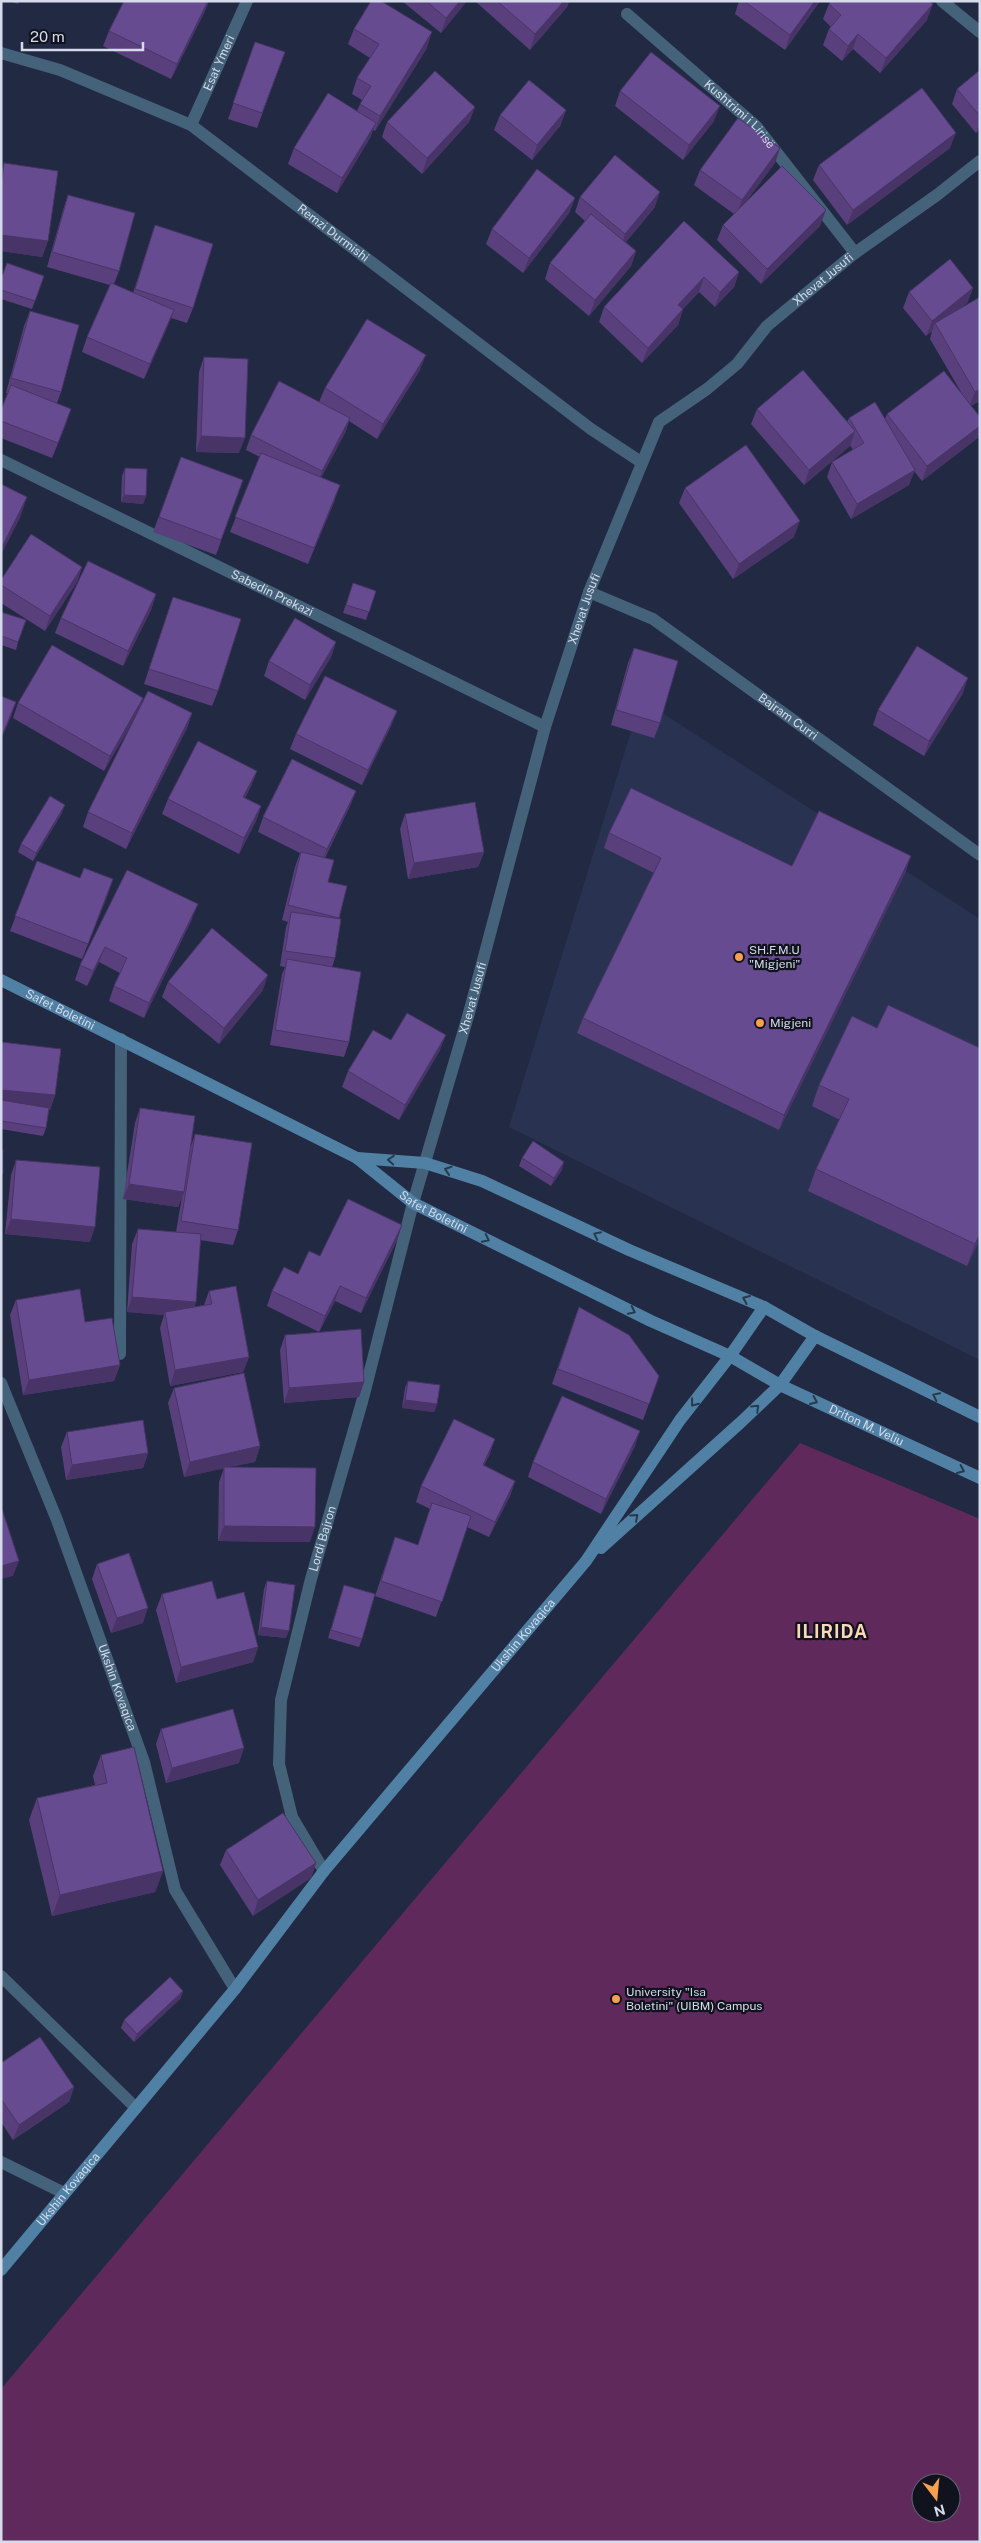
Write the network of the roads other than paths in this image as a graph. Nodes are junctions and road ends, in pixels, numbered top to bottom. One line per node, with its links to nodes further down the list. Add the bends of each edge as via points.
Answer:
1 (247, 1): 6 (street, Esat Ymeri)
2 (942, 1): 4 (street)
3 (627, 14): 8 (street, Kushtrimi i Lirisë, via 756,126)
4 (980, 32)
5 (1, 53): 6 (street, Remzi Durmishi, via 60,70)
6 (191, 125): 10 (street, Remzi Durmishi, via 583,423)
7 (980, 161): 8 (street, Xhevat Jusufi)
8 (856, 253): 10 (street, Xhevat Jusufi, via 767,326 738,364 659,422)
9 (1, 460): 12 (street, Sabedin Prekazi)
10 (641, 462): 11 (street, Xhevat Jusufi)
11 (589, 592): 12 (street, Xhevat Jusufi); 13 (street, Bajram Curri, via 653,619)
12 (545, 727): 17 (street, Xhevat Jusufi, via 469,1013)
13 (980, 855)
14 (1, 980): 15 (street, Safet Boletini)
15 (121, 1040): 16 (street, Safet Boletini); 21 (street)
16 (357, 1158): 17 (street, one-way to 16); 18 (street, Safet Boletini)
17 (425, 1163): 18 (street, Xhevat Jusufi); 19 (street, one-way to 17, via 628,1250 482,1181)
18 (413, 1203): 22 (street, Safet Boletini, one-way to 22, via 651,1321); 29 (street, Lordi Bajron, via 281,1700 279,1764 292,1817)
19 (764, 1307): 20 (street); 22 (street, Ukshin Kovaqica)
20 (815, 1336): 25 (street, Ukshin Kovaqica); 26 (street, one-way to 20)
21 (120, 1354)
22 (730, 1356): 23 (street, Safet Boletini); 28 (street, Ukshin Kovaqica, one-way to 28, via 680,1420)
23 (755, 1371): 25 (street, Driton M. Veliu)
24 (1, 1383): 31 (street, Ukshin Kovaqica, via 57,1520 144,1762 175,1890)
25 (780, 1385): 27 (street, Driton M. Veliu, one-way to 27); 28 (street, Ukshin Kovaqica, one-way to 25)
26 (980, 1417)
27 (980, 1478)
28 (586, 1562): 29 (street, Ukshin Kovaqica)
29 (324, 1872): 31 (street, Ukshin Kovaqica)
30 (1, 1976): 32 (street)
31 (235, 1989): 32 (street, Ukshin Kovaqica)
32 (136, 2108): 34 (street, Ukshin Kovaqica)
33 (1, 2162): 34 (street)
34 (64, 2193): 35 (street, Ukshin Kovaqica)
35 (1, 2270)

